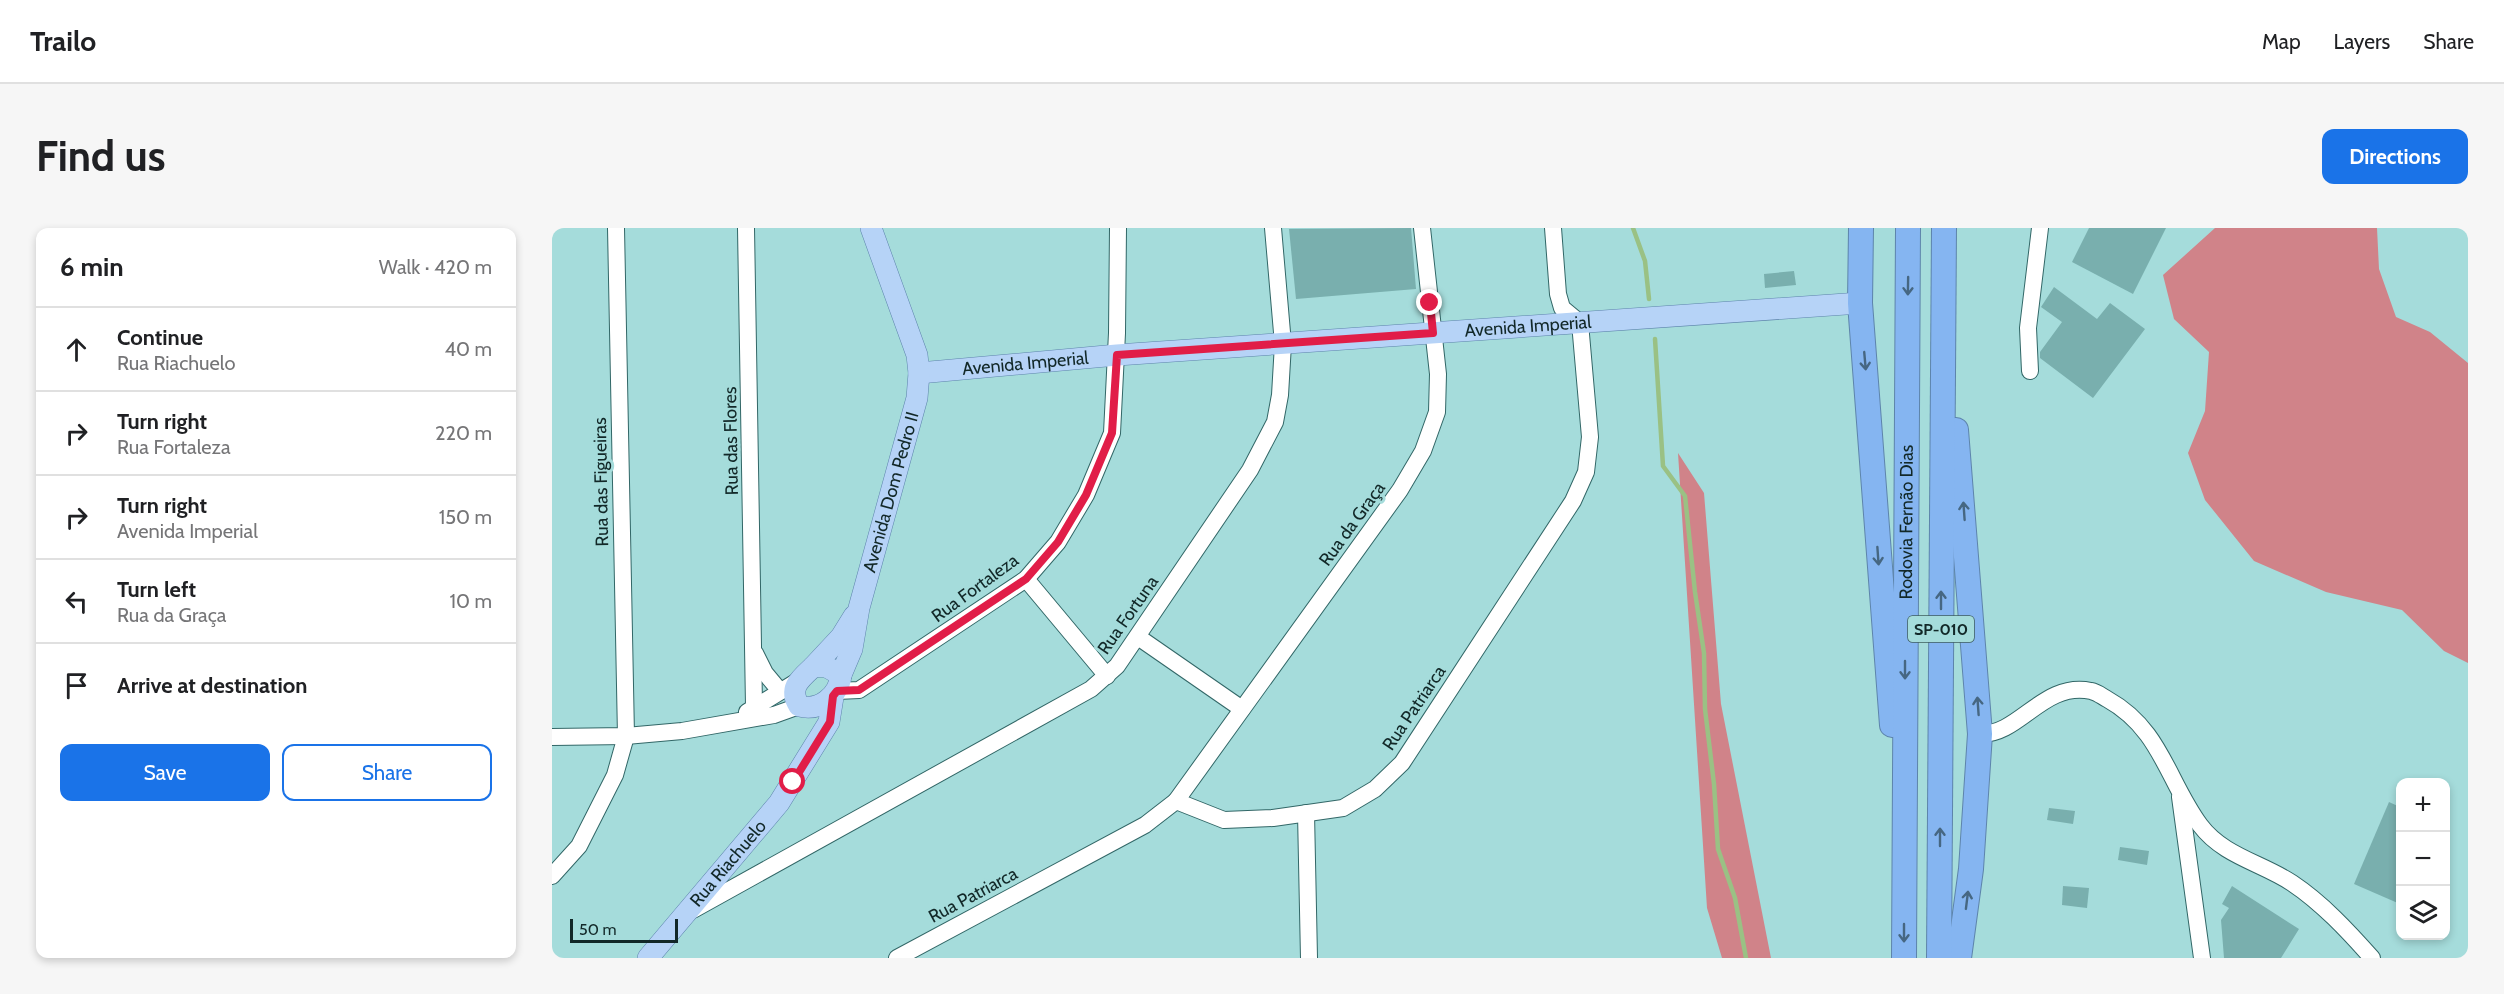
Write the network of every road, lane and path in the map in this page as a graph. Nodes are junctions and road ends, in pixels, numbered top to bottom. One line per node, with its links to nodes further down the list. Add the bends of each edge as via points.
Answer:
1 (616, 228): 33 (street, Rua das Figueiras)
2 (746, 228): 23 (street, Rua das Flores)
3 (871, 228): 19 (main road, via 917,355)
4 (1118, 228): 17 (street, Rua Fortaleza)
5 (1273, 228): 16 (street, Rua Fortuna)
6 (1422, 228): 15 (street, Rua da Graça)
7 (1553, 228): 14 (street, via 1558,294 1562,308)
8 (1861, 228): 13 (highway)
9 (1908, 228): 38 (highway, Rodovia Fernão Dias / SP-010, one-way to 38)
10 (1944, 228): 12 (highway, Rodovia Fernão Dias / SP-010)
11 (2040, 228): 18 (street, via 2028,328)
12 (1944, 299): 32 (highway, one-way to 12); 46 (highway, Rodovia Fernão Dias / SP-010, one-way to 12)
13 (1860, 303): 14 (main road, Avenida Imperial); 38 (highway, one-way to 38, via 1889,705)
14 (1580, 323): 15 (main road, Avenida Imperial); 39 (street, Rua Patriarca, via 1590,437 1586,472 1573,501 1402,763 1375,789 1343,807)
15 (1433, 333): 16 (main road, Avenida Imperial); 30 (street, Rua da Graça, via 1437,412 1423,452 1400,490)
16 (1283, 344): 17 (main road, Avenida Imperial); 22 (street, Rua Fortuna, via 1275,422 1250,470)
17 (1117, 355): 19 (main road, Avenida Imperial); 20 (street, Rua Fortaleza, via 1112,433 1080,505 1058,542)
18 (2030, 372)
19 (919, 373): 21 (main road, Avenida Dom Pedro II, via 914,408)
20 (1026, 579): 25 (street); 26 (street, Rua Fortaleza, via 859,690)
21 (860, 608): 24 (main road, Avenida Dom Pedro II, via 841,637); 26 (main road, Avenida Dom Pedro II, via 852,649)
22 (1138, 637): 25 (street, Rua Fortuna); 30 (street)
23 (754, 652): 27 (street, Rua das Flores, via 765,673); 28 (street, Rua das Flores)
24 (813, 667): 26 (main road, via 825,666); 27 (main road, Avenida Dom Pedro II)
25 (1107, 676): 41 (street, Rua Fortuna, via 1091,689)
26 (838, 685): 29 (main road, via 815,705); 35 (main road, Rua Riachuelo, via 830,722)
27 (788, 687): 28 (street); 29 (main road, Rua Riachuelo)
28 (754, 706): 31 (street)
29 (802, 707): 31 (street); 35 (main road, Rua Riachuelo, via 810,735)
30 (1242, 709): 37 (street, Rua da Graça)
31 (737, 720): 33 (street, via 682,731)
32 (1980, 734): 36 (street, via 1989,735 2006,727 2060,692 2092,691 2124,709 2154,741); 47 (highway, one-way to 32, via 1971,869)
33 (626, 736): 34 (street); 40 (street, Rua das Figueiras, via 615,775 579,846)
34 (552, 737)
35 (804, 765): 41 (main road, Rua Riachuelo, via 772,812)
36 (2179, 790): 48 (street); 49 (street, via 2201,826 2219,844 2298,888 2350,933)
37 (1176, 801): 39 (street, Rua Patriarca, via 1224,820); 43 (street, Rua Patriarca, via 1145,825)
38 (1904, 812): 45 (highway, Rodovia Fernão Dias / SP-010, one-way to 45)
39 (1306, 813): 44 (street)
40 (552, 876)
41 (687, 913): 42 (main road, Rua Riachuelo)
42 (648, 958)
43 (897, 958)
44 (1309, 958)
45 (1904, 958)
46 (1939, 958)
47 (1959, 958)
48 (2202, 958)
49 (2372, 958)

